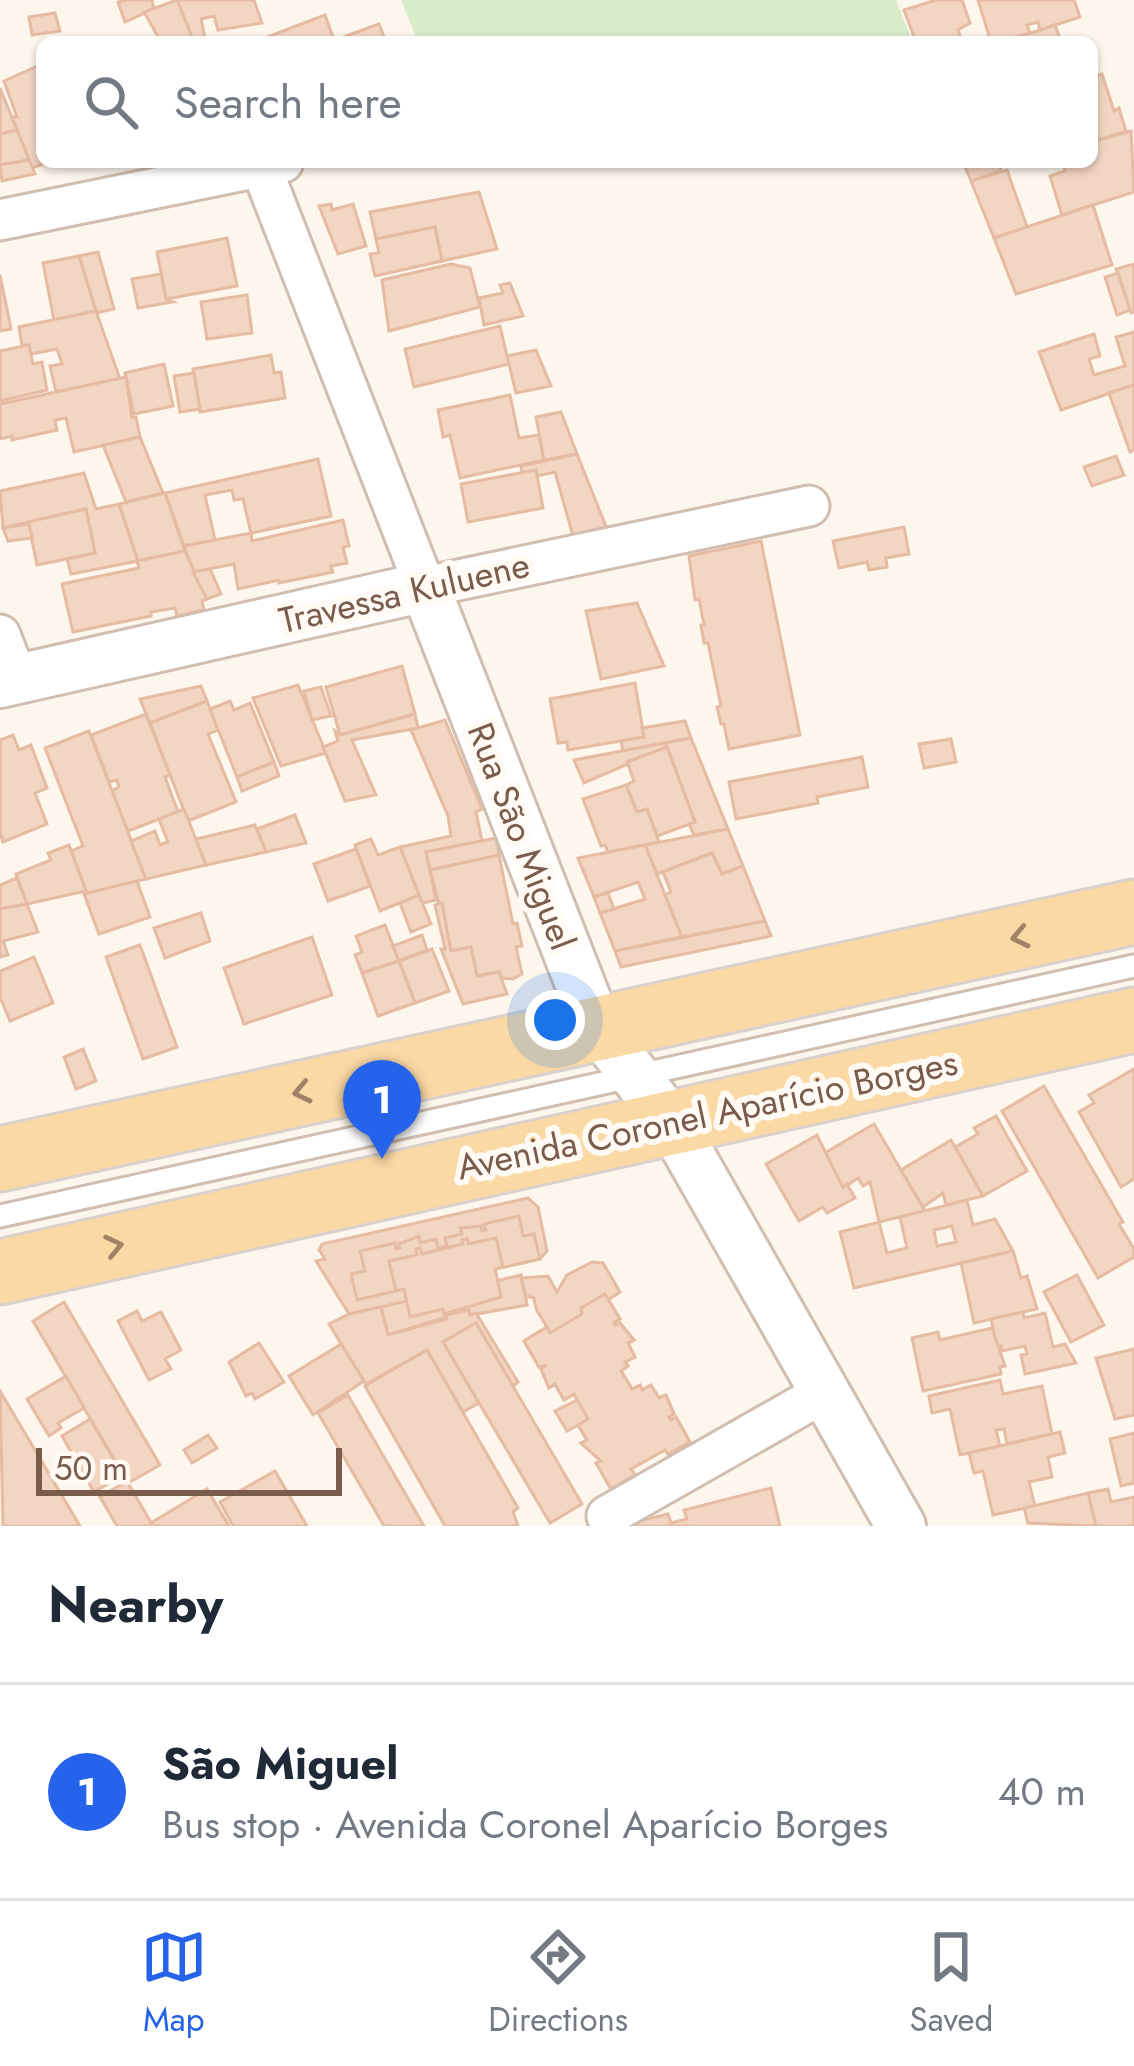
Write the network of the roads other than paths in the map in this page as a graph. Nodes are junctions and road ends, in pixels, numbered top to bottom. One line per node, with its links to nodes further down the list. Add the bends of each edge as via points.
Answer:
1 (253, 168): 3 (street)
2 (273, 168): 5 (street, Rua São Miguel)
3 (0, 220)
4 (809, 506): 5 (street, Travessa Kuluene)
5 (424, 586): 6 (street, Travessa Kuluene); 10 (street, Rua São Miguel)
6 (6, 666)
7 (1134, 912): 10 (main road, Avenida Coronel Aparício Borges, one-way to 10)
8 (1134, 966): 10 (lane)
9 (1134, 1020): 10 (main road, Avenida Coronel Aparício Borges)
10 (634, 1074): 11 (main road, Avenida Coronel Aparício Borges, one-way to 11); 12 (lane); 13 (main road, Avenida Coronel Aparício Borges, one-way to 10); 14 (street, Rua São Miguel)
11 (0, 1159)
12 (0, 1216)
13 (0, 1272)
14 (825, 1392): 15 (street); 16 (street, Rua São Miguel)
15 (607, 1516)
16 (901, 1526)

